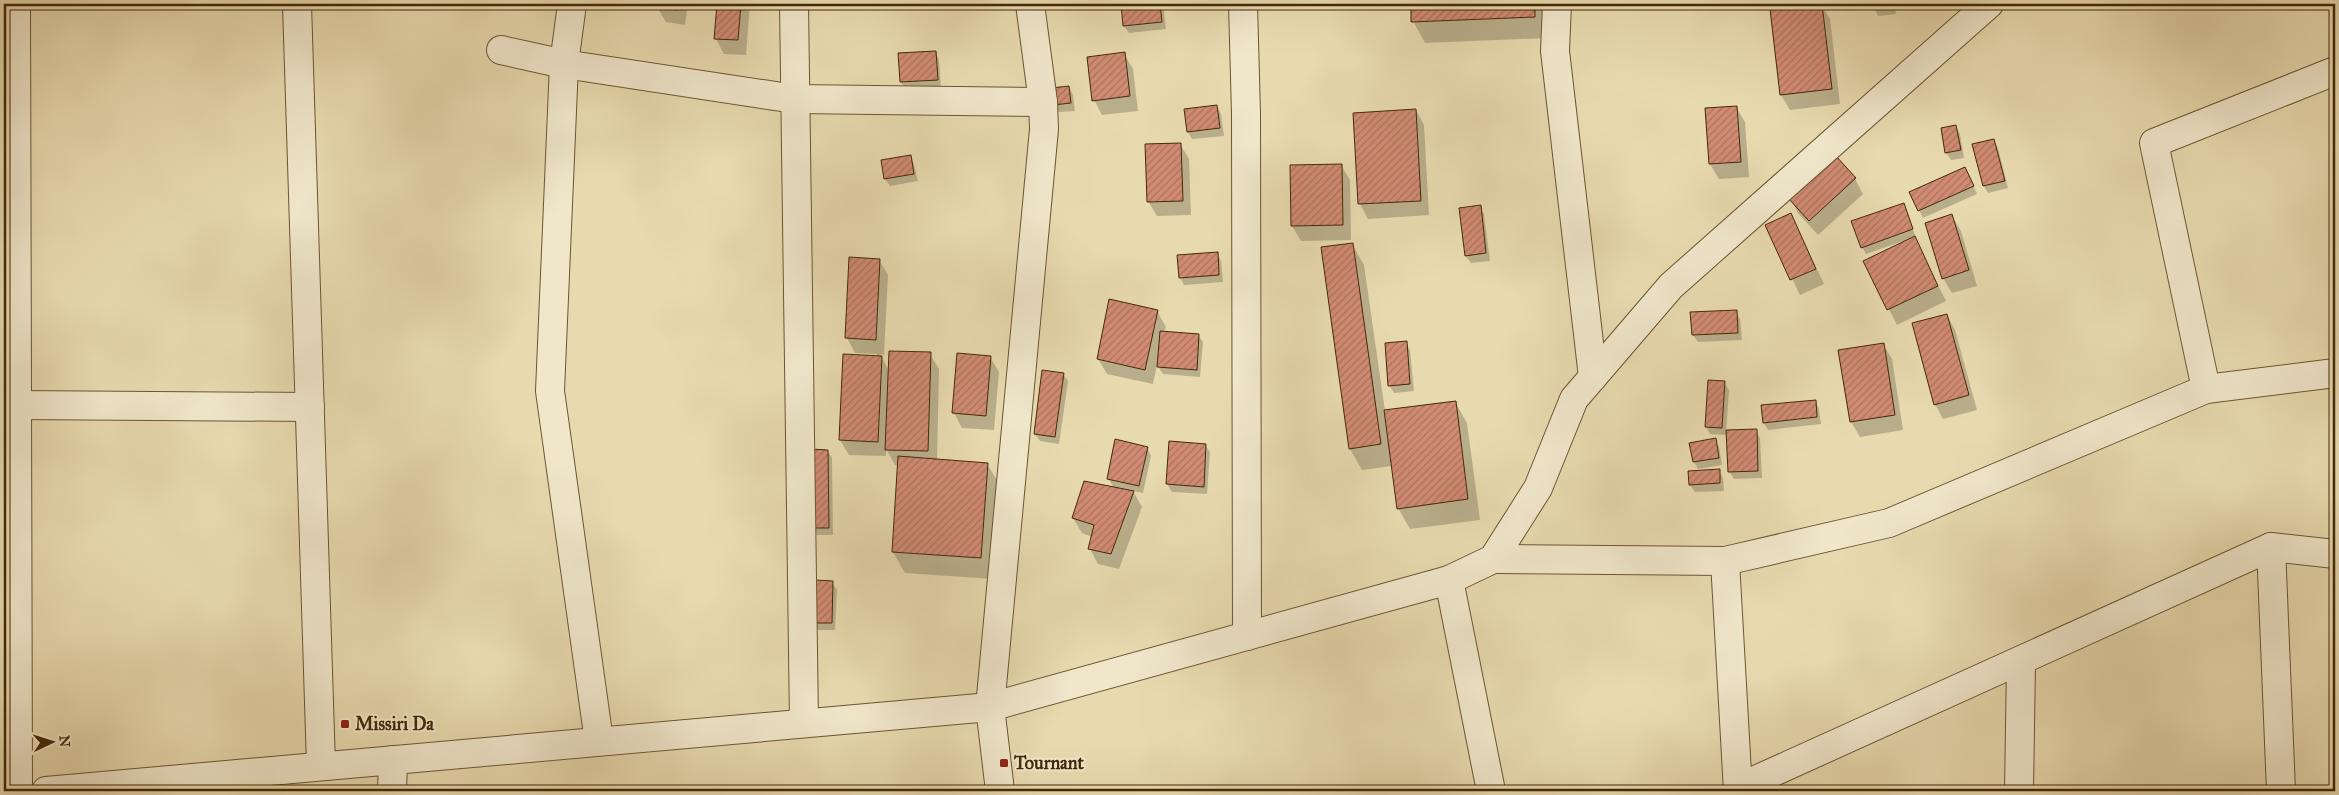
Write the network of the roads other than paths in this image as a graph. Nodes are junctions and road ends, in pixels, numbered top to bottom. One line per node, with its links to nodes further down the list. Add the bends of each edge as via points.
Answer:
1 (16, 4): 17 (street)
2 (297, 4): 18 (street)
3 (572, 4): 10 (street)
4 (794, 4): 12 (street)
5 (1030, 4): 13 (street)
6 (1243, 4): 24 (street)
7 (1557, 4): 15 (street, via 1555,51)
8 (1989, 4): 15 (street, via 1671,286)
9 (501, 50): 10 (street)
10 (564, 64): 12 (street); 28 (street, via 550,391)
11 (2335, 71): 16 (street, via 2154,143)
12 (795, 99): 13 (street); 27 (street)
13 (1043, 102): 26 (street, via 1044,129)
14 (2335, 374): 16 (street)
15 (1592, 378): 21 (street, via 1574,399 1538,488)
16 (2206, 389): 22 (street, via 1889,523)
17 (16, 405): 18 (street); 32 (street)
18 (310, 407): 30 (street)
19 (2271, 547): 20 (street); 25 (street); 38 (street)
20 (2335, 554)
21 (1493, 559): 22 (street); 23 (street)
22 (1725, 561): 31 (street)
23 (1449, 580): 24 (street); 36 (street)
24 (1247, 636): 26 (street)
25 (2021, 662): 31 (street); 37 (street)
26 (990, 706): 27 (street); 35 (street)
27 (804, 723): 28 (street)
28 (599, 741): 29 (street)
29 (393, 760): 30 (street); 34 (street)
30 (321, 766): 33 (street)
31 (1738, 790)
32 (18, 791)
33 (46, 791)
34 (392, 791)
35 (1000, 791)
36 (1491, 791)
37 (2019, 791)
38 (2281, 791)

